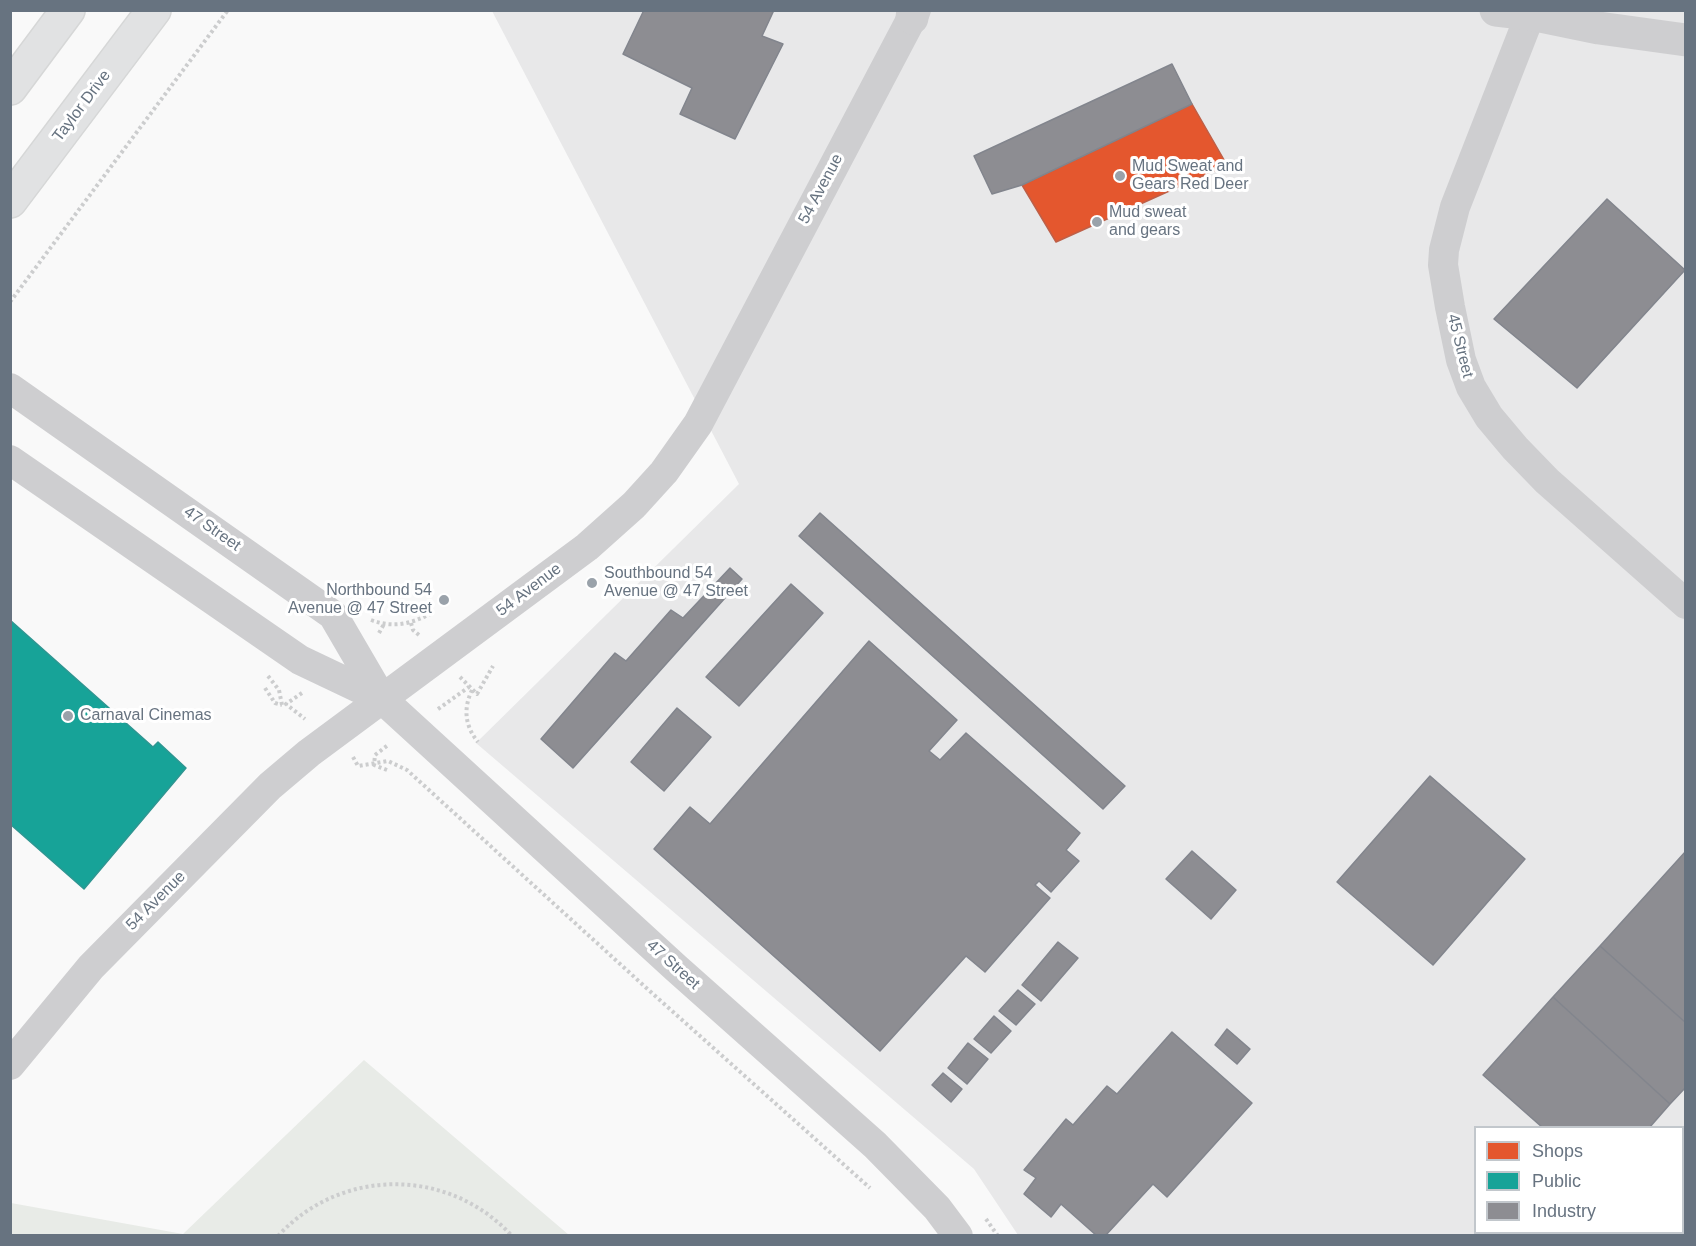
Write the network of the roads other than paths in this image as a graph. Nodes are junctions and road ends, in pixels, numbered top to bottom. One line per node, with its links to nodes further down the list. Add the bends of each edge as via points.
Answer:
1 (68, 10): 7 (main road)
2 (154, 10): 8 (main road, Taylor Drive)
3 (1496, 10): 4 (street)
4 (1529, 12): 6 (street, via 1599,28); 11 (street, 45 Street, via 1455,207 1444,250 1443,265 1461,360 1489,417 1515,448)
5 (913, 13): 12 (street, 54 Avenue, via 698,424 664,471 634,505 587,547)
6 (1686, 40)
7 (10, 88)
8 (10, 201)
9 (10, 387): 12 (street, 47 Street, via 333,615)
10 (10, 460): 12 (street, 47 Street, via 300,660)
11 (1686, 604)
12 (382, 699): 13 (street, 54 Avenue, via 270,786 91,967); 14 (street, 47 Street, via 875,1145)
13 (10, 1065)
14 (958, 1236)

